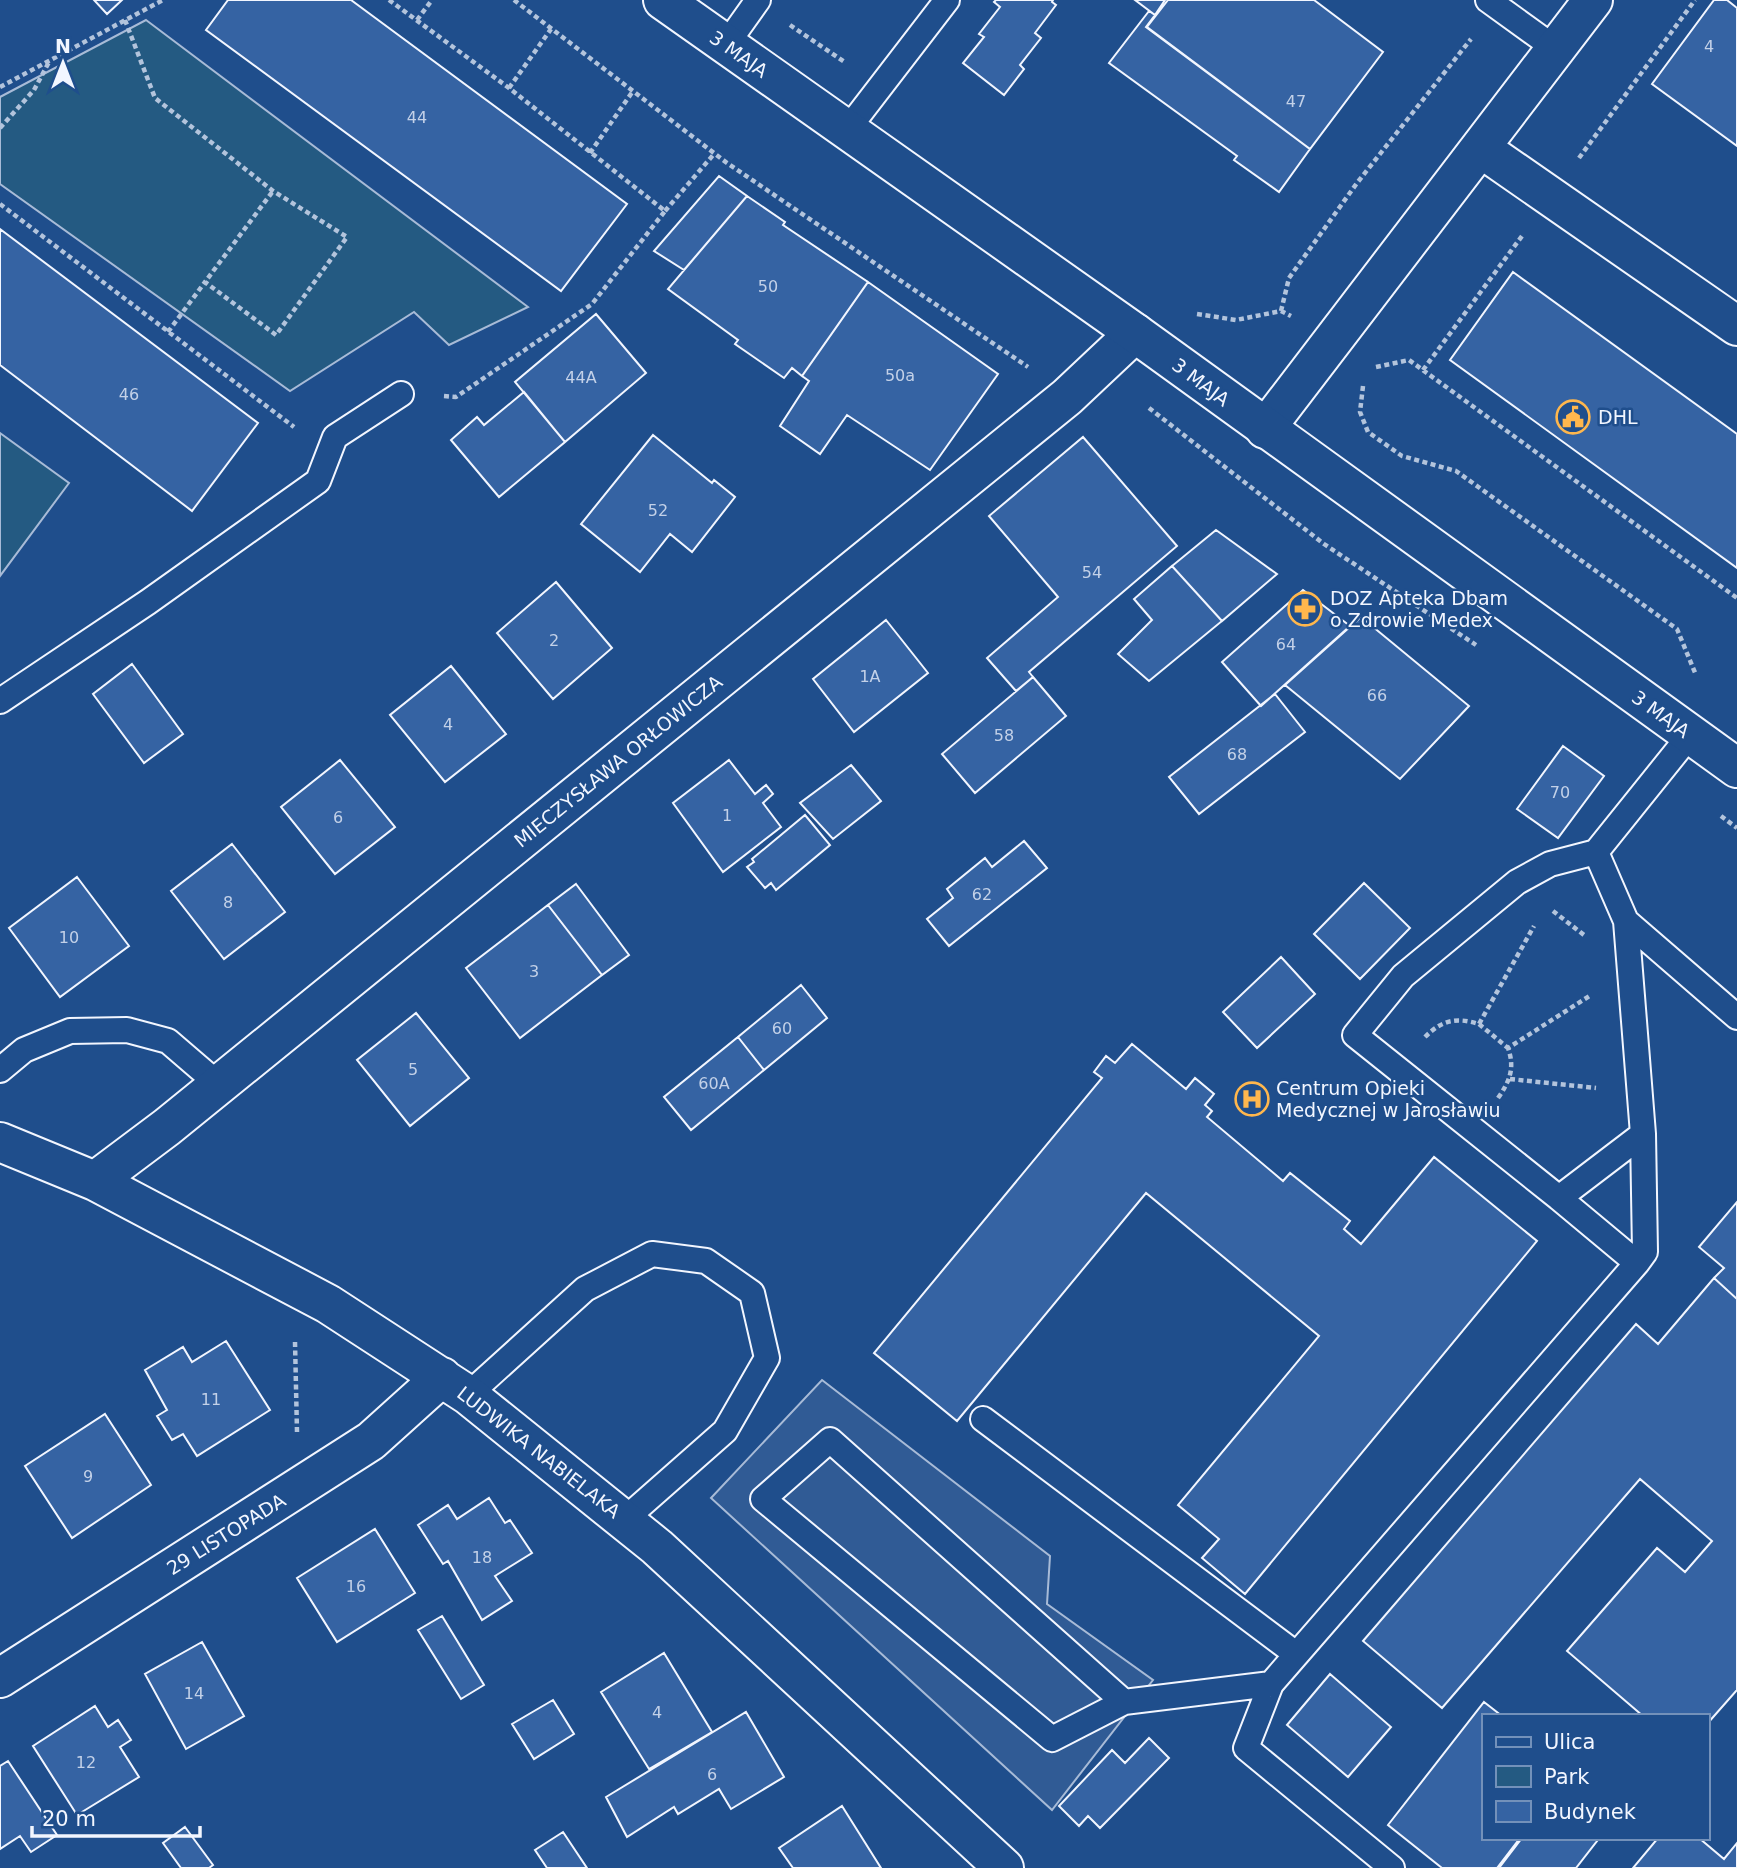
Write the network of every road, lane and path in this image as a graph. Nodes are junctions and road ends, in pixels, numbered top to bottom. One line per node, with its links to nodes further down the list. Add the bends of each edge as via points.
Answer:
1 (163, 0): 9 (path)
2 (389, 0): 10 (path)
3 (432, 0): 10 (path)
4 (663, 0): 13 (street, 3 MAJA)
5 (947, 0): 18 (lane)
6 (1488, 0): 14 (lane)
7 (1593, 0): 14 (street)
8 (758, 1): 13 (lane); 18 (path)
9 (125, 20): 15 (path); 25 (path, via 155,98)
10 (417, 20): 17 (path)
11 (551, 29): 17 (path)
12 (1471, 39): 30 (path, via 1289,278)
13 (726, 45): 21 (street, 3 MAJA)
14 (1556, 49): 22 (street)
15 (50, 61): 16 (path); 20 (path, via 34,89)
16 (0, 87)
17 (509, 88): 23 (path)
18 (879, 88): 21 (lane)
19 (633, 91): 23 (path)
20 (0, 128)
21 (847, 130): 33 (street, 3 MAJA)
22 (1482, 149): 31 (street); 34 (street)
23 (590, 153): 27 (path)
24 (714, 154): 27 (path)
25 (273, 191): 28 (path); 28 (path, via 347,237 276,335)
26 (0, 204): 32 (path)
27 (665, 211): 36 (path, via 592,304 456,397)
28 (205, 282): 32 (path)
29 (1185, 311): 30 (path, via 1236,320)
30 (1281, 311): 34 (path)
31 (1737, 326)
32 (168, 332): 38 (path)
33 (1135, 333): 37 (street, 3 MAJA); 55 (street, MIECZYSŁAWA ORŁOWICZA, via 1067,397)
34 (1334, 340): 35 (path); 37 (street)
35 (1376, 368): 39 (path, via 1409,360); 40 (path, via 1361,389 1360,412 1368,432 1402,457 1456,471 1676,629 1696,676)
36 (401, 394): 38 (lane, via 335,437)
37 (1265, 429): 42 (street, 3 MAJA)
38 (329, 453): 41 (lane, via 318,481)
39 (1737, 598)
40 (1706, 682)
41 (0, 701)
42 (1690, 736): 43 (street, 3 MAJA); 44 (lane)
43 (1737, 768)
44 (1596, 852): 47 (lane); 52 (lane, via 1550,864 1517,881 1403,976 1355,1035)
45 (1546, 905): 48 (path)
46 (1539, 917): 50 (path)
47 (1626, 921): 48 (lane); 49 (lane)
48 (1629, 971): 51 (path); 56 (lane)
49 (1737, 1017)
50 (1479, 1024): 51 (path); 52 (path, via 1464,1019 1438,1024)
51 (1508, 1048): 54 (path)
52 (1395, 1068): 57 (lane)
53 (0, 1070): 55 (lane, via 24,1050 70,1031 127,1030 168,1041)
54 (1510, 1079): 56 (path); 57 (path)
55 (218, 1084): 60 (street, MIECZYSŁAWA ORŁOWICZA)
56 (1642, 1092): 58 (lane)
57 (1474, 1130): 61 (lane)
58 (1643, 1134): 61 (lane); 62 (lane, via 1644,1252)
59 (0, 1142): 60 (street, LUDWIKA NABIELAKA)
60 (95, 1181): 64 (street, LUDWIKA NABIELAKA, via 328,1304)
61 (1559, 1198): 62 (lane)
62 (1637, 1263): 68 (lane)
63 (294, 1333): 66 (path)
64 (455, 1386): 67 (street, LUDWIKA NABIELAKA); 67 (lane, via 585,1289 652,1254 706,1261 752,1293 767,1358 725,1431); 69 (street, 29 LISTOPADA)
65 (983, 1419): 68 (lane)
66 (297, 1435)
67 (624, 1520): 72 (street, LUDWIKA NABIELAKA)
68 (1296, 1654): 70 (lane)
69 (0, 1678)
70 (1270, 1684): 71 (lane); 73 (lane, via 1246,1748)
71 (1124, 1702): 71 (lane, via 830,1440 763,1499 1052,1739)
72 (1004, 1868)
73 (1392, 1868)

